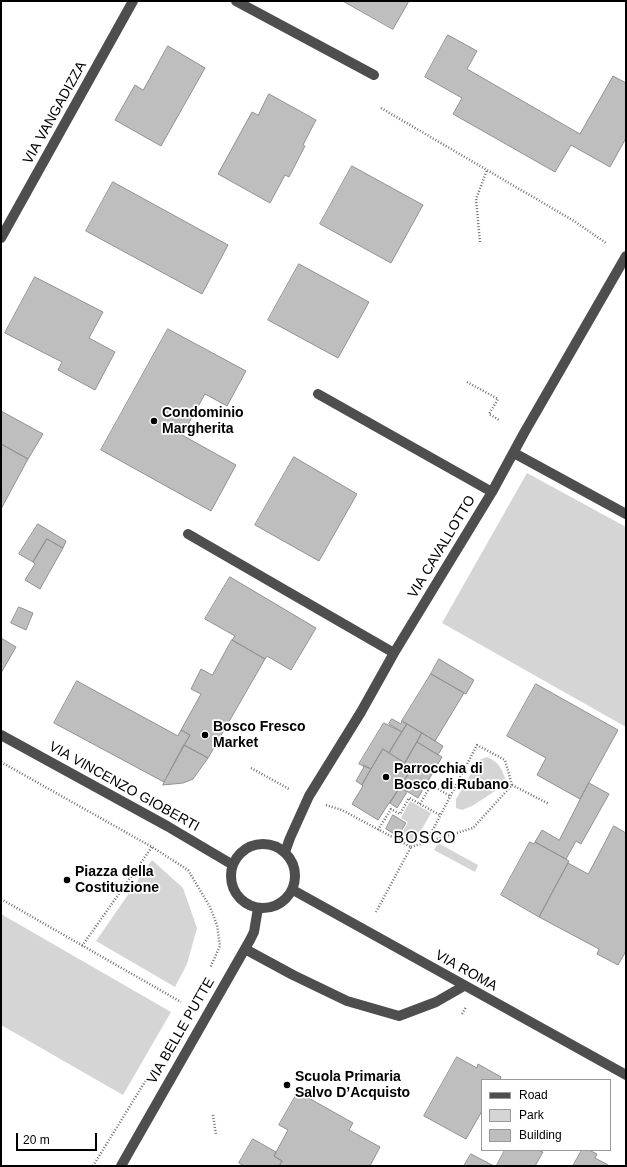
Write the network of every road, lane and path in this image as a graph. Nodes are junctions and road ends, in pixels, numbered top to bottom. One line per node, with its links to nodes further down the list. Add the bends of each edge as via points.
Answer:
1 (133, 1): 6 (street, VIA VANGADIZZA)
2 (236, 1): 3 (street)
3 (374, 75)
4 (381, 108): 5 (path)
5 (487, 170): 7 (path, via 476,199); 8 (path, via 574,221)
6 (1, 238)
7 (480, 242)
8 (606, 243)
9 (626, 256): 13 (street, VIA CAVALLOTTO)
10 (467, 382): 12 (path, via 498,399 489,414)
11 (318, 394): 14 (street)
12 (499, 420)
13 (514, 453): 14 (street, VIA CAVALLOTTO); 15 (street)
14 (492, 492): 17 (street, VIA CAVALLOTTO)
15 (626, 514)
16 (188, 534): 17 (street)
17 (394, 653): 32 (street, VIA CAVALLOTTO, via 309,796)
18 (1, 735): 33 (street, VIA VINCENZO GIOBERTI)
19 (1, 762): 30 (path)
20 (251, 768): 22 (path)
21 (512, 785): 23 (path, via 505,760 476,745); 25 (path); 29 (path, via 473,828)
22 (289, 789)
23 (450, 796): 24 (path, via 431,785); 27 (path)
24 (420, 804): 27 (path); 28 (path, via 409,798 400,814 391,809)
25 (550, 804)
26 (326, 805): 28 (path, via 342,810)
27 (440, 815): 29 (path)
28 (378, 830): 31 (path)
29 (426, 843): 31 (path)
30 (152, 847): 38 (path); 39 (path, via 188,870 210,908 217,925)
31 (411, 848): 37 (path)
32 (285, 852): 33 (street, via 266,844 256,845 246,849); 34 (street, via 292,860 295,870)
33 (233, 865): 36 (street, via 231,875 236,892 249,906)
34 (293, 890): 36 (street, via 287,899 278,905); 41 (street, VIA ROMA)
35 (1, 899): 38 (path)
36 (258, 908): 40 (street, VIA BELLE PUTTE, via 254,932)
37 (376, 912)
38 (82, 946): 42 (path)
39 (220, 946)
40 (245, 949): 41 (street, via 347,1001 399,1016 436,1002); 50 (street, VIA BELLE PUTTE)
41 (464, 986): 46 (street, VIA ROMA)
42 (181, 1002)
43 (466, 1007): 44 (path)
44 (462, 1014)
45 (148, 1076): 49 (path)
46 (626, 1076)
47 (213, 1115): 48 (path)
48 (216, 1135)
49 (93, 1166)
50 (121, 1166)

